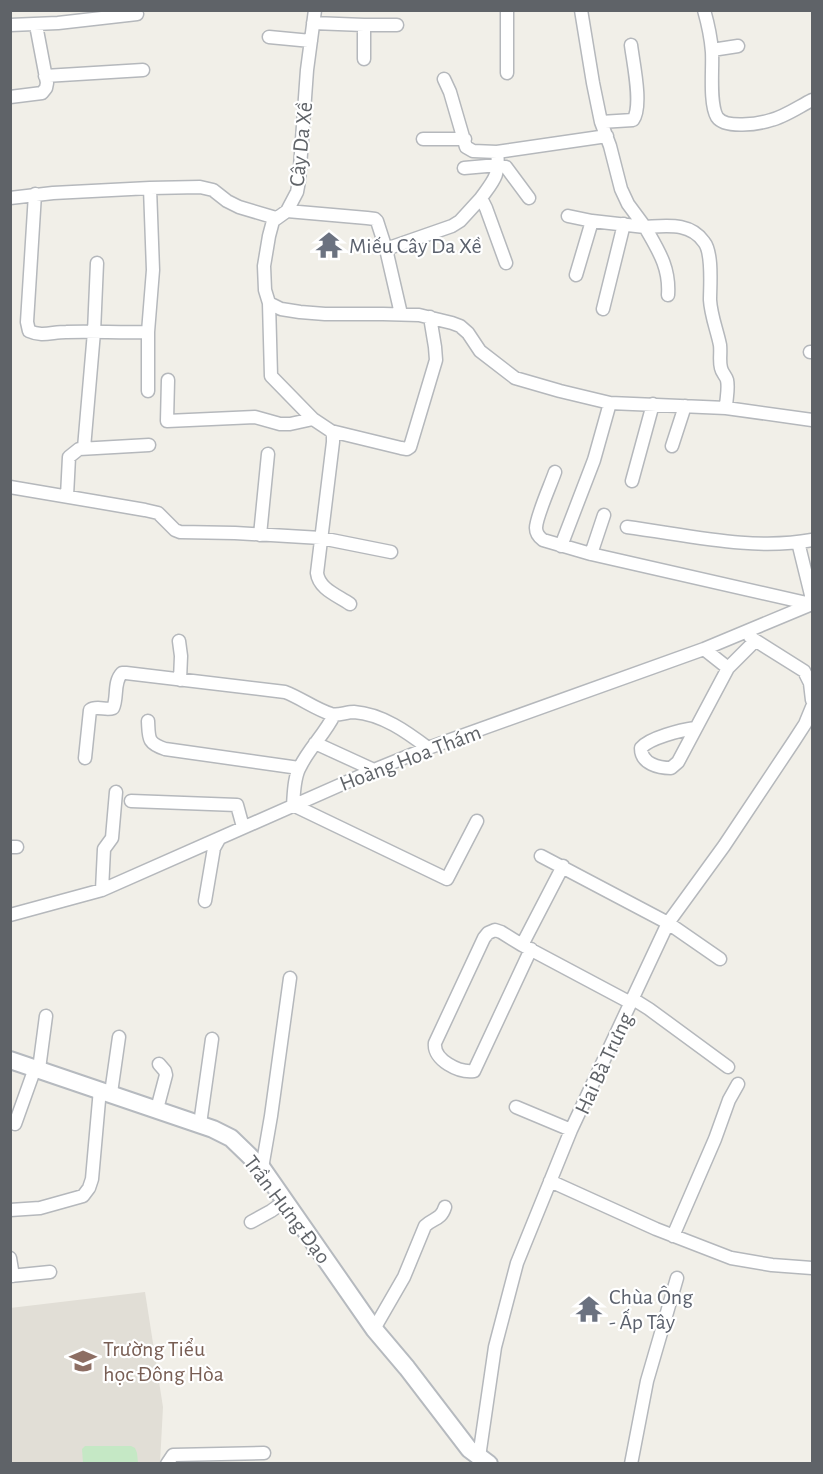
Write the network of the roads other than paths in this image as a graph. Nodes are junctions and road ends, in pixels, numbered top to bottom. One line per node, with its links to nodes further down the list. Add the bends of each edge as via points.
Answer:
1 (315, 10): 6 (street, Cây Da Xề)
2 (507, 10): 18 (street)
3 (581, 10): 23 (street)
4 (704, 10): 15 (street)
5 (137, 14): 8 (street)
6 (313, 24): 10 (street); 12 (street, Cây Da Xề)
7 (10, 25): 8 (street)
8 (36, 25): 19 (street)
9 (397, 25): 10 (street)
10 (364, 26): 16 (street)
11 (269, 37): 12 (street)
12 (311, 40): 35 (street, Cây Da Xề, via 299,181 297,192)
13 (631, 45): 23 (street, via 637,115 633,120)
14 (738, 46): 15 (street)
15 (712, 50): 22 (street, via 713,104 723,122 772,120)
16 (364, 59)
17 (143, 70): 19 (street)
18 (507, 73)
19 (45, 76): 21 (street, via 46,88 42,93)
20 (444, 79): 26 (street)
21 (10, 97)
22 (813, 100)
23 (601, 122): 24 (street)
24 (607, 136): 27 (street); 39 (street, via 621,189)
25 (423, 139): 26 (street)
26 (465, 140): 27 (street, via 466,147 473,151)
27 (497, 152): 28 (street)
28 (498, 165): 29 (street); 33 (street, via 495,179); 34 (street, via 508,168)
29 (464, 168)
30 (150, 188): 31 (street); 35 (street, via 200,187 213,190 239,207); 50 (street, via 153,270)
31 (35, 194): 32 (street); 49 (street, via 28,331 45,335)
32 (10, 198)
33 (481, 198): 40 (street, via 455,225); 42 (street)
34 (529, 198)
35 (281, 214): 40 (street, via 375,219); 45 (street, Cây Da Xề, via 273,221 264,266)
36 (568, 216): 37 (street)
37 (592, 221): 38 (street); 43 (street)
38 (624, 224): 39 (street); 46 (street)
39 (645, 227): 44 (street, via 663,259); 56 (street, via 688,228 706,244 713,323 727,384)
40 (386, 249): 47 (street)
41 (97, 263): 49 (street)
42 (506, 263)
43 (576, 275)
44 (668, 295)
45 (269, 303): 47 (street, via 309,313); 57 (street, Cây Da Xề, via 271,376)
46 (603, 309)
47 (401, 315): 48 (street)
48 (430, 317): 53 (street, via 460,326 480,351 515,378); 59 (street, via 436,360 410,447)
49 (94, 332): 50 (street); 62 (street)
50 (148, 332): 52 (street)
51 (168, 380): 57 (street, via 167,421 255,417 290,424)
52 (147, 391)
53 (610, 403): 54 (street); 74 (street, via 594,460)
54 (653, 405): 55 (street); 65 (street)
55 (685, 406): 56 (street); 61 (street)
56 (726, 408): 58 (street)
57 (314, 419): 59 (street, Cây Da Xề)
58 (813, 420)
59 (331, 431): 71 (street, via 333,442)
60 (149, 445): 62 (street)
61 (672, 446)
62 (84, 448): 67 (street, via 69,457)
63 (268, 454): 70 (street)
64 (555, 472): 74 (street, via 536,528 543,540)
65 (632, 481)
66 (10, 487): 67 (street)
67 (67, 496): 70 (street, via 158,513 180,532)
68 (604, 516): 76 (street)
69 (627, 526): 73 (street, via 742,543)
70 (260, 534): 71 (street)
71 (321, 538): 75 (street); 78 (street, via 318,580)
72 (813, 540): 73 (street)
73 (798, 542): 77 (street)
74 (561, 546): 76 (street)
75 (391, 552)
76 (591, 554): 77 (street)
77 (812, 602): 79 (street, Hoàng Hoa Thám)
78 (350, 604)
79 (744, 633): 81 (street); 82 (street, Hoàng Hoa Thám)
80 (179, 641): 84 (street)
81 (755, 641): 83 (street); 85 (street, via 804,671)
82 (704, 649): 83 (street); 91 (street, Hoàng Hoa Thám)
83 (728, 668): 89 (street)
84 (180, 680): 87 (street, via 285,692); 92 (street, via 119,675 115,706 110,710 90,710)
85 (813, 700)
86 (813, 707): 106 (street, Hai Bà Trưng, via 724,846)
87 (334, 715): 90 (street); 91 (street, via 370,714)
88 (148, 721): 93 (street, via 151,743 165,749)
89 (695, 728)
90 (315, 743): 93 (street); 94 (street)
91 (428, 748): 94 (street, Hoàng Hoa Thám)
92 (85, 758)
93 (298, 768): 97 (street)
94 (374, 770): 97 (street, Hoàng Hoa Thám)
95 (116, 792): 103 (street, via 112,838 104,849)
96 (131, 801): 99 (street, via 237,805)
97 (292, 804): 98 (street, via 447,879); 99 (street, Hoàng Hoa Thám)
98 (477, 821)
99 (243, 827): 100 (street, Hoàng Hoa Thám)
100 (219, 839): 103 (street, Hoàng Hoa Thám); 104 (street)
101 (541, 856): 102 (street)
102 (563, 866): 106 (street); 107 (street)
103 (102, 890): 105 (street, Hoàng Hoa Thám)
104 (205, 901)
105 (10, 915)
106 (668, 923): 108 (street); 110 (street, Hai Bà Trưng)
107 (527, 947): 107 (street, via 501,932 488,933 435,1043 436,1054 458,1069 474,1071); 110 (street)
108 (720, 959)
109 (290, 978): 125 (street)
110 (632, 1001): 116 (street, via 649,1009); 124 (street, Hai Bà Trưng)
111 (46, 1016): 117 (street)
112 (118, 1037): 119 (street)
113 (212, 1039): 123 (street)
114 (10, 1060): 117 (main road, Trần Hưng Đạo)
115 (159, 1064): 121 (street, via 166,1075)
116 (728, 1067)
117 (37, 1069): 119 (main road, Trần Hưng Đạo); 122 (street)
118 (738, 1084): 131 (street)
119 (105, 1091): 121 (main road, Trần Hưng Đạo); 129 (street, via 92,1179 83,1196 40,1208)
120 (516, 1107): 124 (street)
121 (157, 1109): 123 (main road, Trần Hưng Đạo)
122 (15, 1124)
123 (200, 1124): 125 (main road, Trần Hưng Đạo, via 231,1138)
124 (571, 1130): 126 (street, Hai Bà Trưng)
125 (262, 1168): 127 (main road, Trần Hưng Đạo)
126 (550, 1181): 131 (street); 139 (street, Hai Bà Trưng, via 516,1263 495,1347)
127 (285, 1201): 130 (street); 137 (main road, Trần Hưng Đạo)
128 (445, 1207): 137 (street, via 438,1218 425,1226 404,1278)
129 (10, 1210)
130 (251, 1222)
131 (673, 1236): 133 (street, via 731,1258)
132 (10, 1258): 135 (street)
133 (813, 1268)
134 (50, 1272): 135 (street)
135 (12, 1276)
136 (677, 1278): 141 (street, via 647,1381)
137 (374, 1329): 139 (main road, Trần Hưng Đạo, via 469,1449)
138 (264, 1453): 140 (street, via 173,1455)
139 (484, 1460)
140 (167, 1464)
141 (631, 1464)

